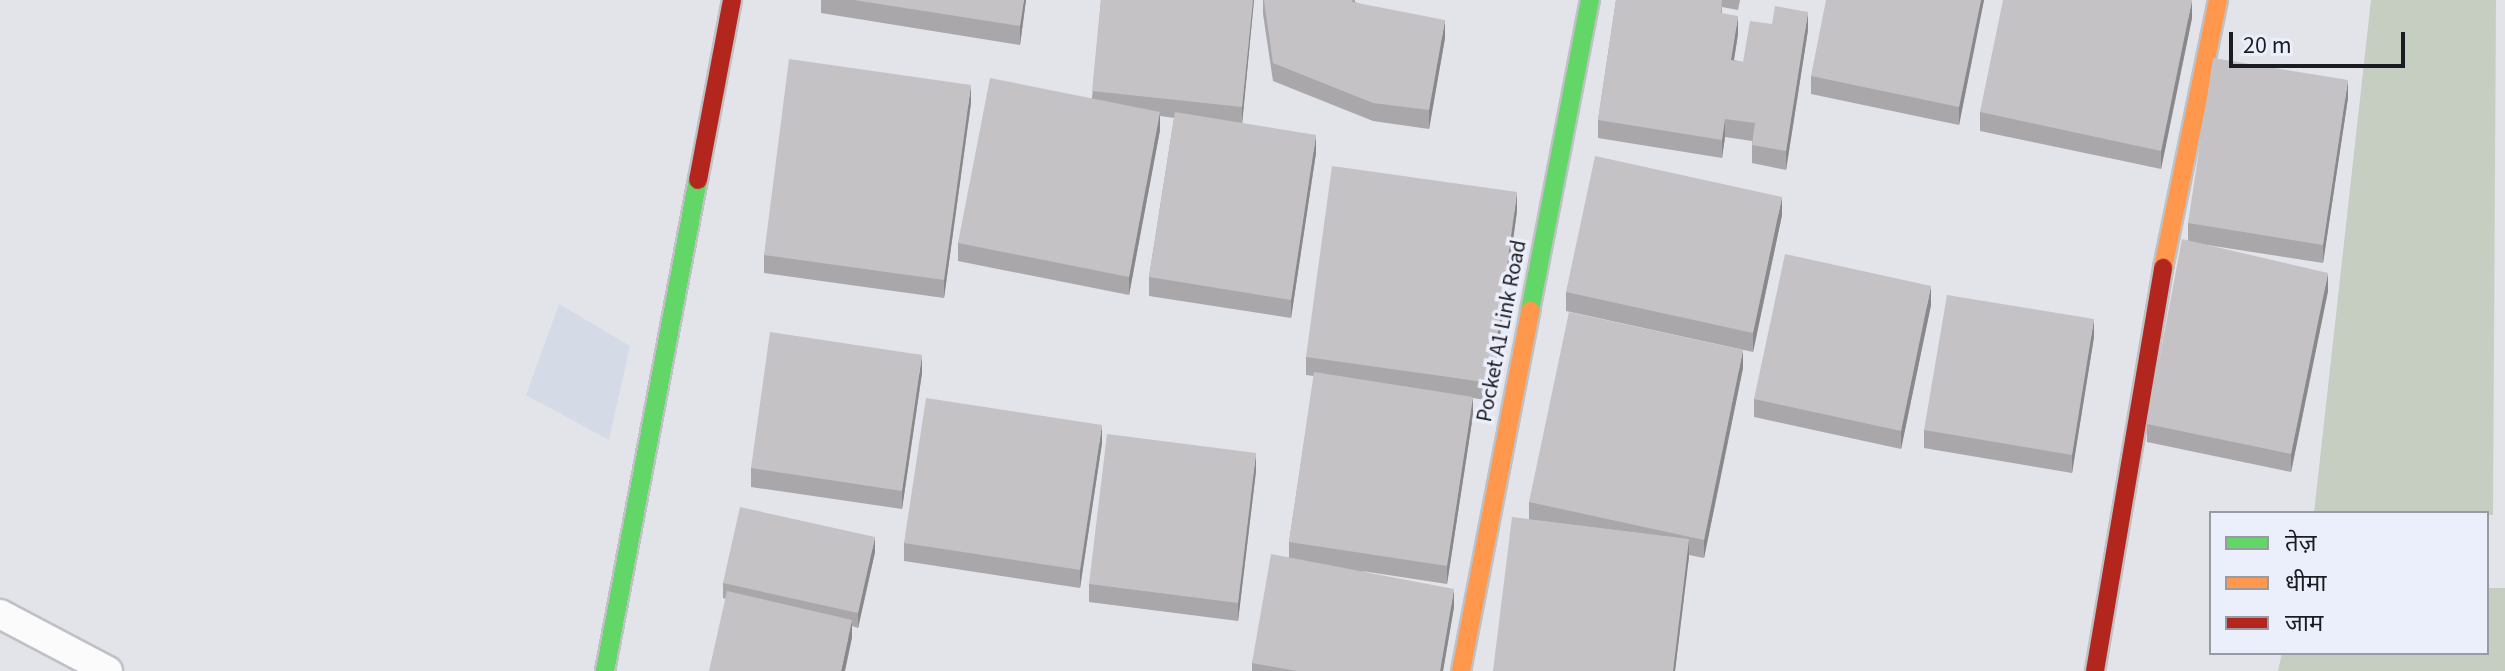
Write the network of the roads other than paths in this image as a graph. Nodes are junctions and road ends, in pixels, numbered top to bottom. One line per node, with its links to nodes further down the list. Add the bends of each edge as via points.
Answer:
1 (732, 0): 6 (street)
2 (1590, 0): 7 (street, Pocket A1 Link Road)
3 (2218, 0): 8 (street, via 2170,224)
4 (0, 614): 5 (lane)
5 (108, 671)
6 (605, 671)
7 (1461, 671)
8 (2095, 671)

